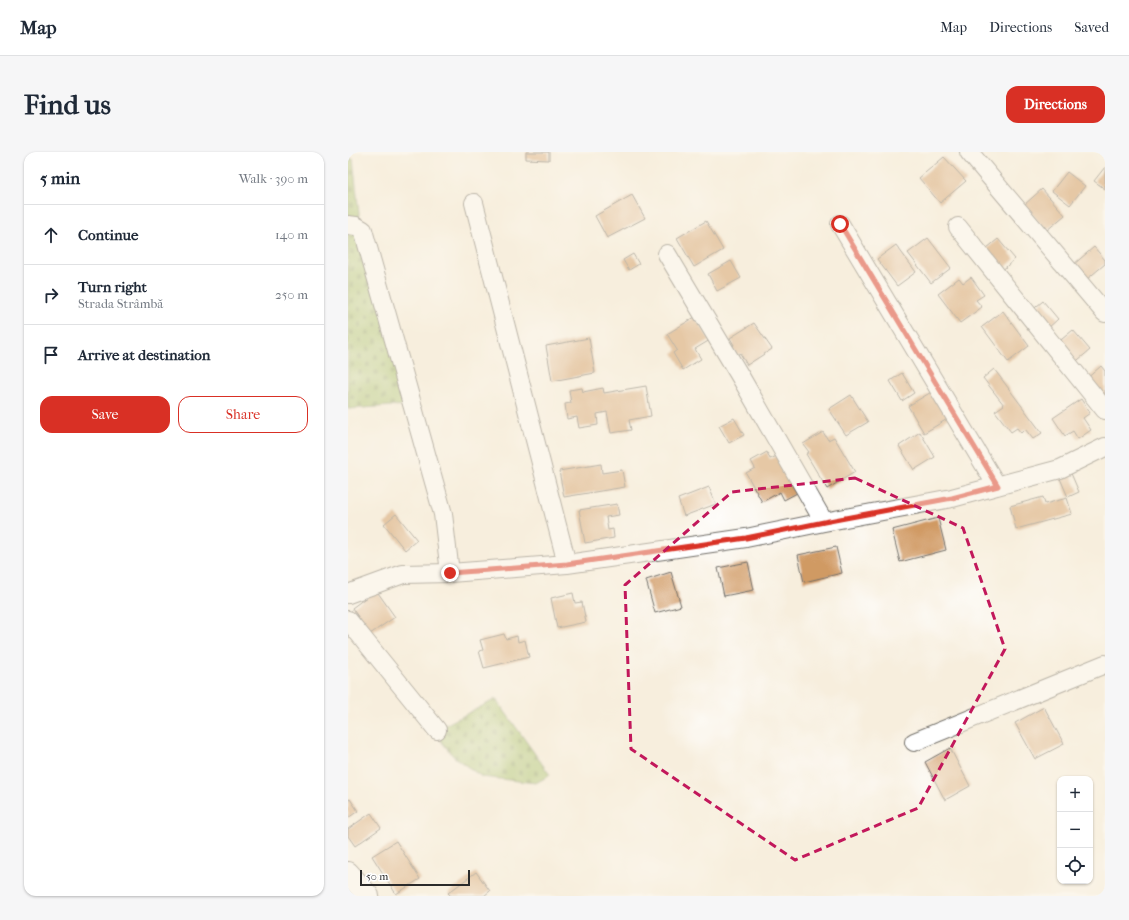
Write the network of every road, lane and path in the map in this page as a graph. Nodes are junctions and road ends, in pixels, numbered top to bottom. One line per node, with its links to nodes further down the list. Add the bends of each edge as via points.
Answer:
1 (969, 152): 7 (street)
2 (474, 203): 12 (street)
3 (840, 224): 10 (street)
4 (348, 225): 13 (street, via 363,230 442,514)
5 (958, 227): 8 (street)
6 (667, 254): 11 (street)
7 (1105, 313)
8 (1105, 410)
9 (1105, 447): 10 (street, via 1060,469)
10 (998, 486): 11 (street, via 952,498)
11 (824, 522): 12 (street, via 746,538)
12 (567, 564): 13 (street)
13 (450, 573): 14 (street, via 403,574)
14 (348, 594)
15 (348, 620): 17 (street)
16 (1105, 664): 18 (street)
17 (436, 730)
18 (914, 742)
19 (348, 873): 20 (highway)
20 (368, 896)

